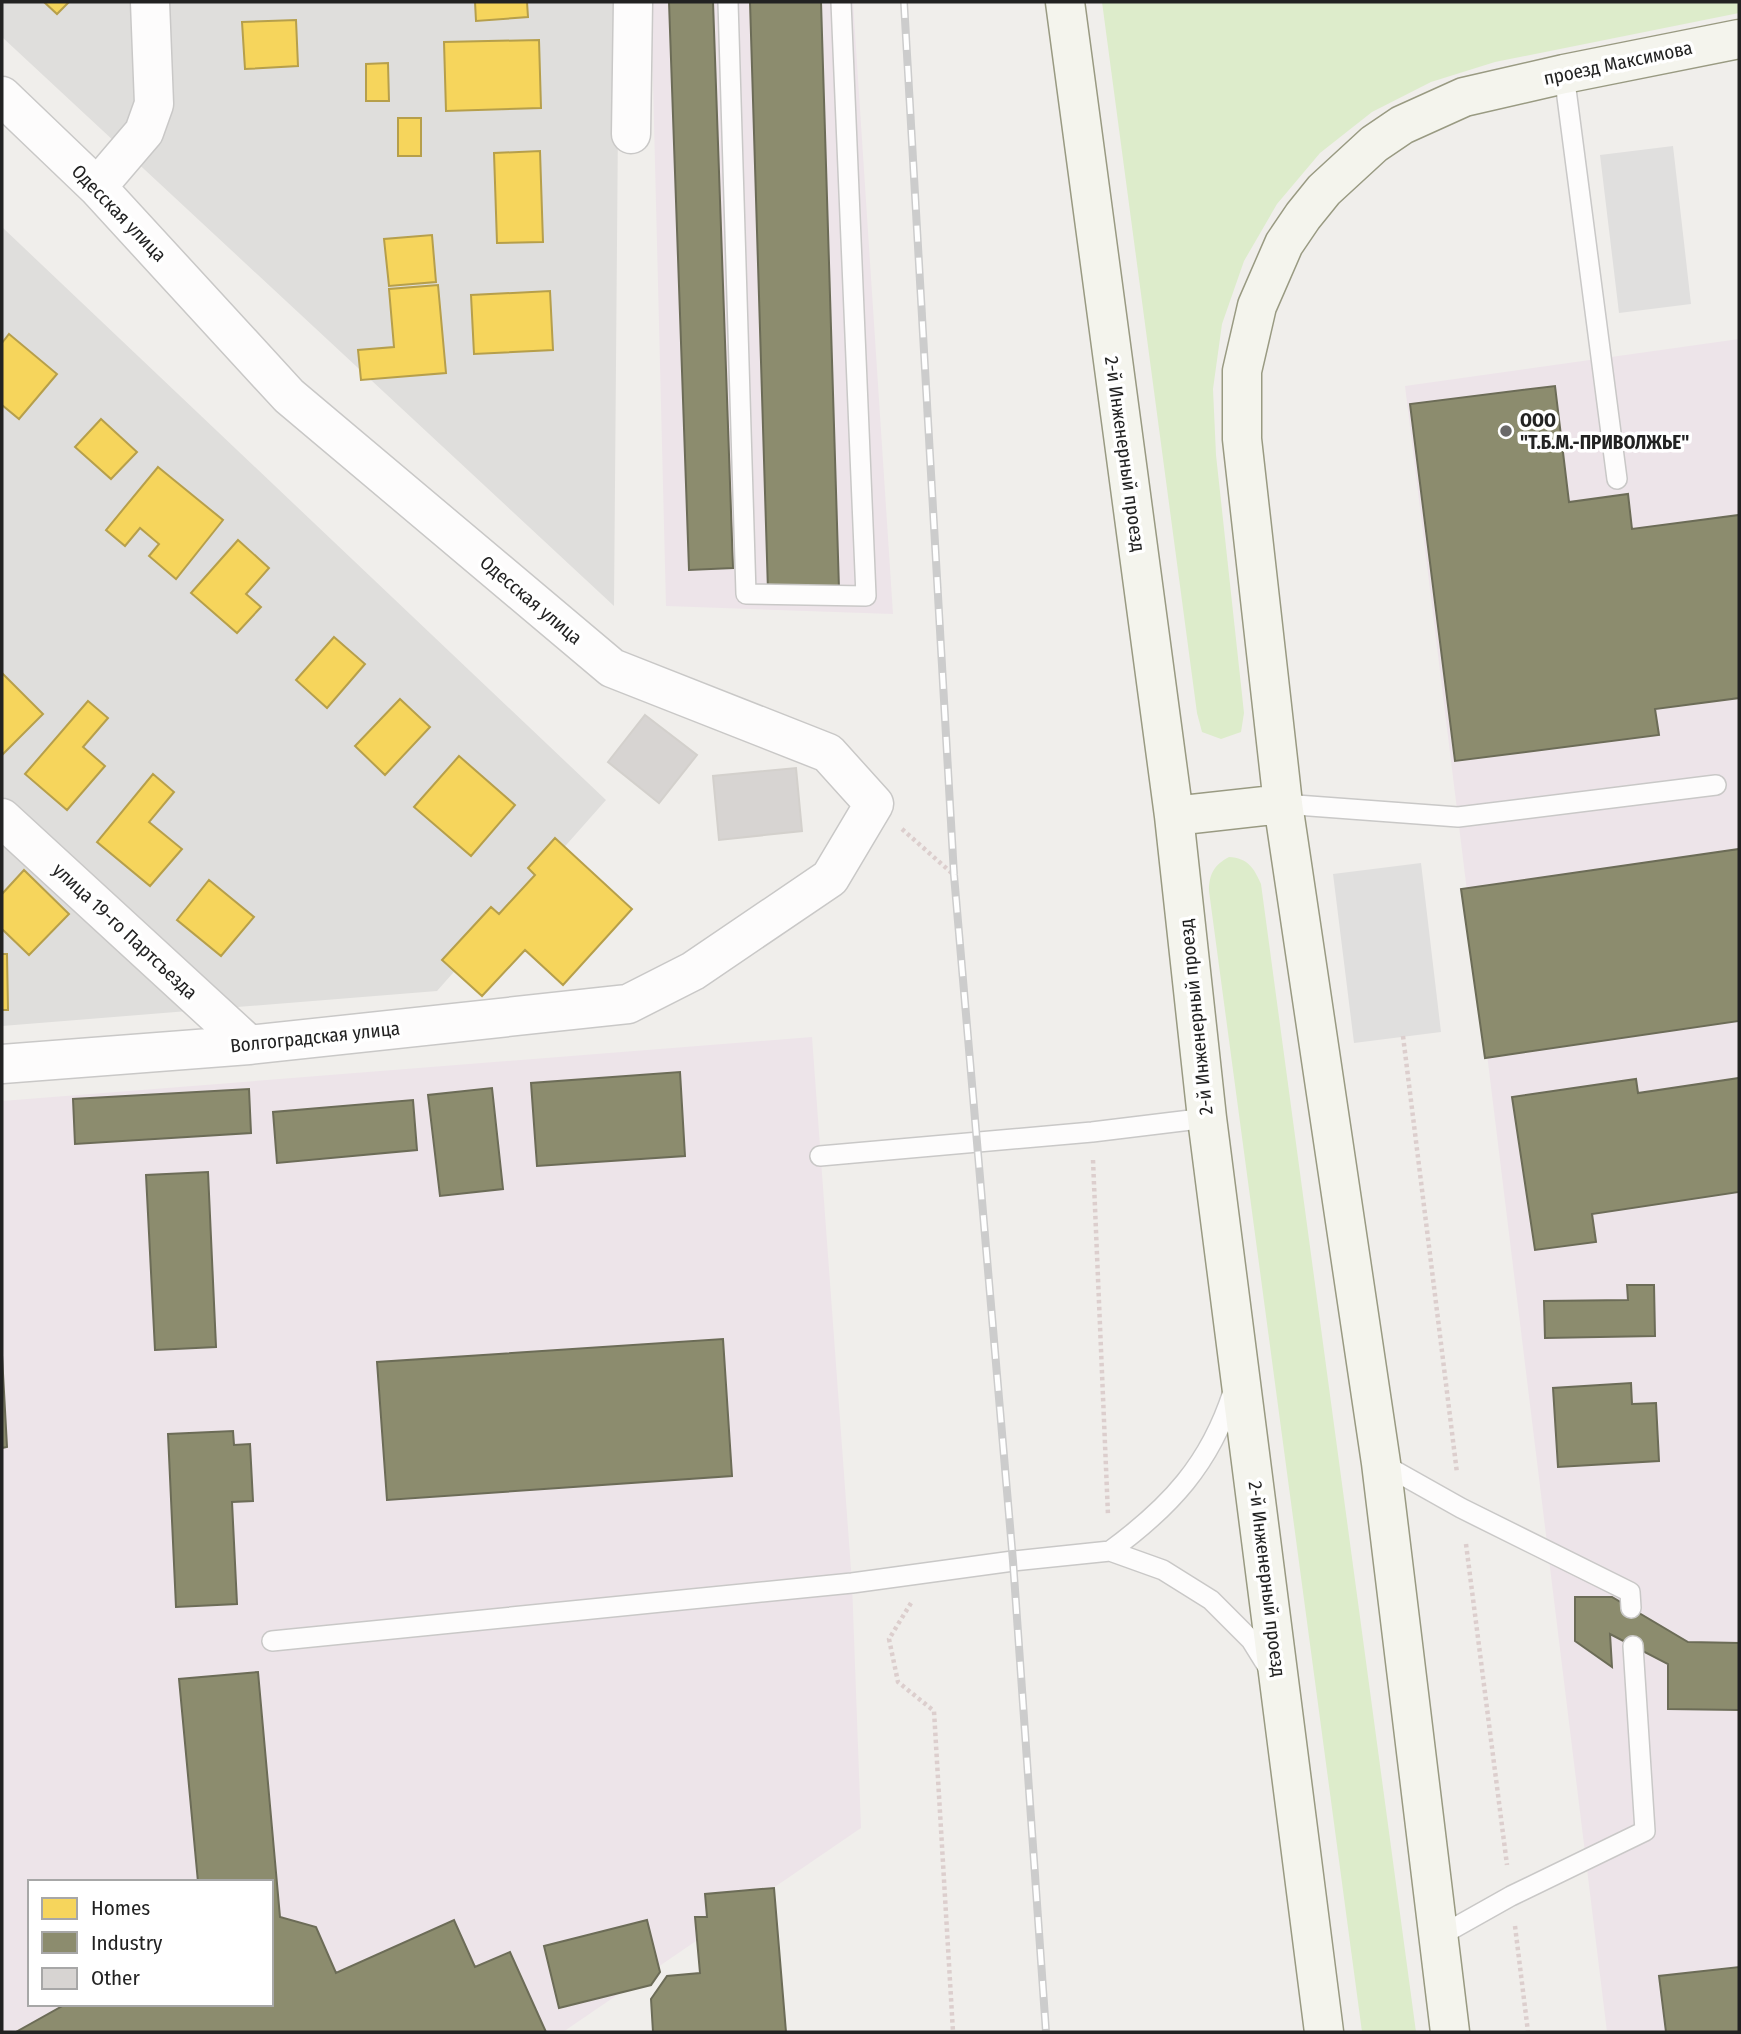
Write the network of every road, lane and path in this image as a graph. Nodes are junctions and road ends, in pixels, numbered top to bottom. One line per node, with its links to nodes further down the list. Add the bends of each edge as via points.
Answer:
1 (150, 2): 10 (street, via 154,104 144,132)
2 (633, 2): 9 (street)
3 (728, 2): 4 (lane, via 746,594 866,596)
4 (841, 2)
5 (1065, 2): 15 (main road, 2-й Инженерный проезд)
6 (1739, 39): 7 (main road, проезд Максимова)
7 (1564, 74): 11 (lane); 14 (main road, проезд Максимова, via 1464,97 1402,125 1348,165 1303,216 1269,274 1242,371 1242,439)
8 (2, 96): 10 (street, Одесская улица)
9 (631, 134)
10 (97, 187): 13 (street, Одесская улица, via 289,396 612,668 828,753)
11 (1617, 480)
12 (1716, 785): 14 (lane, via 1458,817)
13 (874, 804): 17 (path); 18 (street, Волгоградская улица, via 830,878 693,971 628,1004)
14 (1283, 804): 15 (main road); 24 (main road)
15 (1174, 816): 20 (main road, 2-й Инженерный проезд)
16 (2, 818): 18 (street, улица 19-го Партсъезда)
17 (954, 875)
18 (249, 1045): 19 (street, Волгоградская улица)
19 (2, 1064)
20 (1207, 1118): 21 (lane); 23 (main road, 2-й Инженерный проезд)
21 (1092, 1132): 22 (lane); 25 (path)
22 (820, 1156)
23 (1240, 1372): 25 (lane, via 1226,1415 1179,1492); 30 (main road, 2-й Инженерный проезд)
24 (1381, 1463): 27 (lane, via 1630,1592); 31 (main road)
25 (1110, 1551): 26 (lane); 30 (lane, via 1163,1570 1211,1600 1251,1640)
26 (930, 1573): 28 (lane); 32 (path, via 889,1639 898,1682 934,1711)
27 (1631, 1608)
28 (272, 1641)
29 (1633, 1646): 31 (lane, via 1645,1831)
30 (1281, 1688): 33 (main road, 2-й Инженерный проезд)
31 (1438, 1937): 34 (main road)
32 (953, 2032)
33 (1324, 2032)
34 (1450, 2032)

